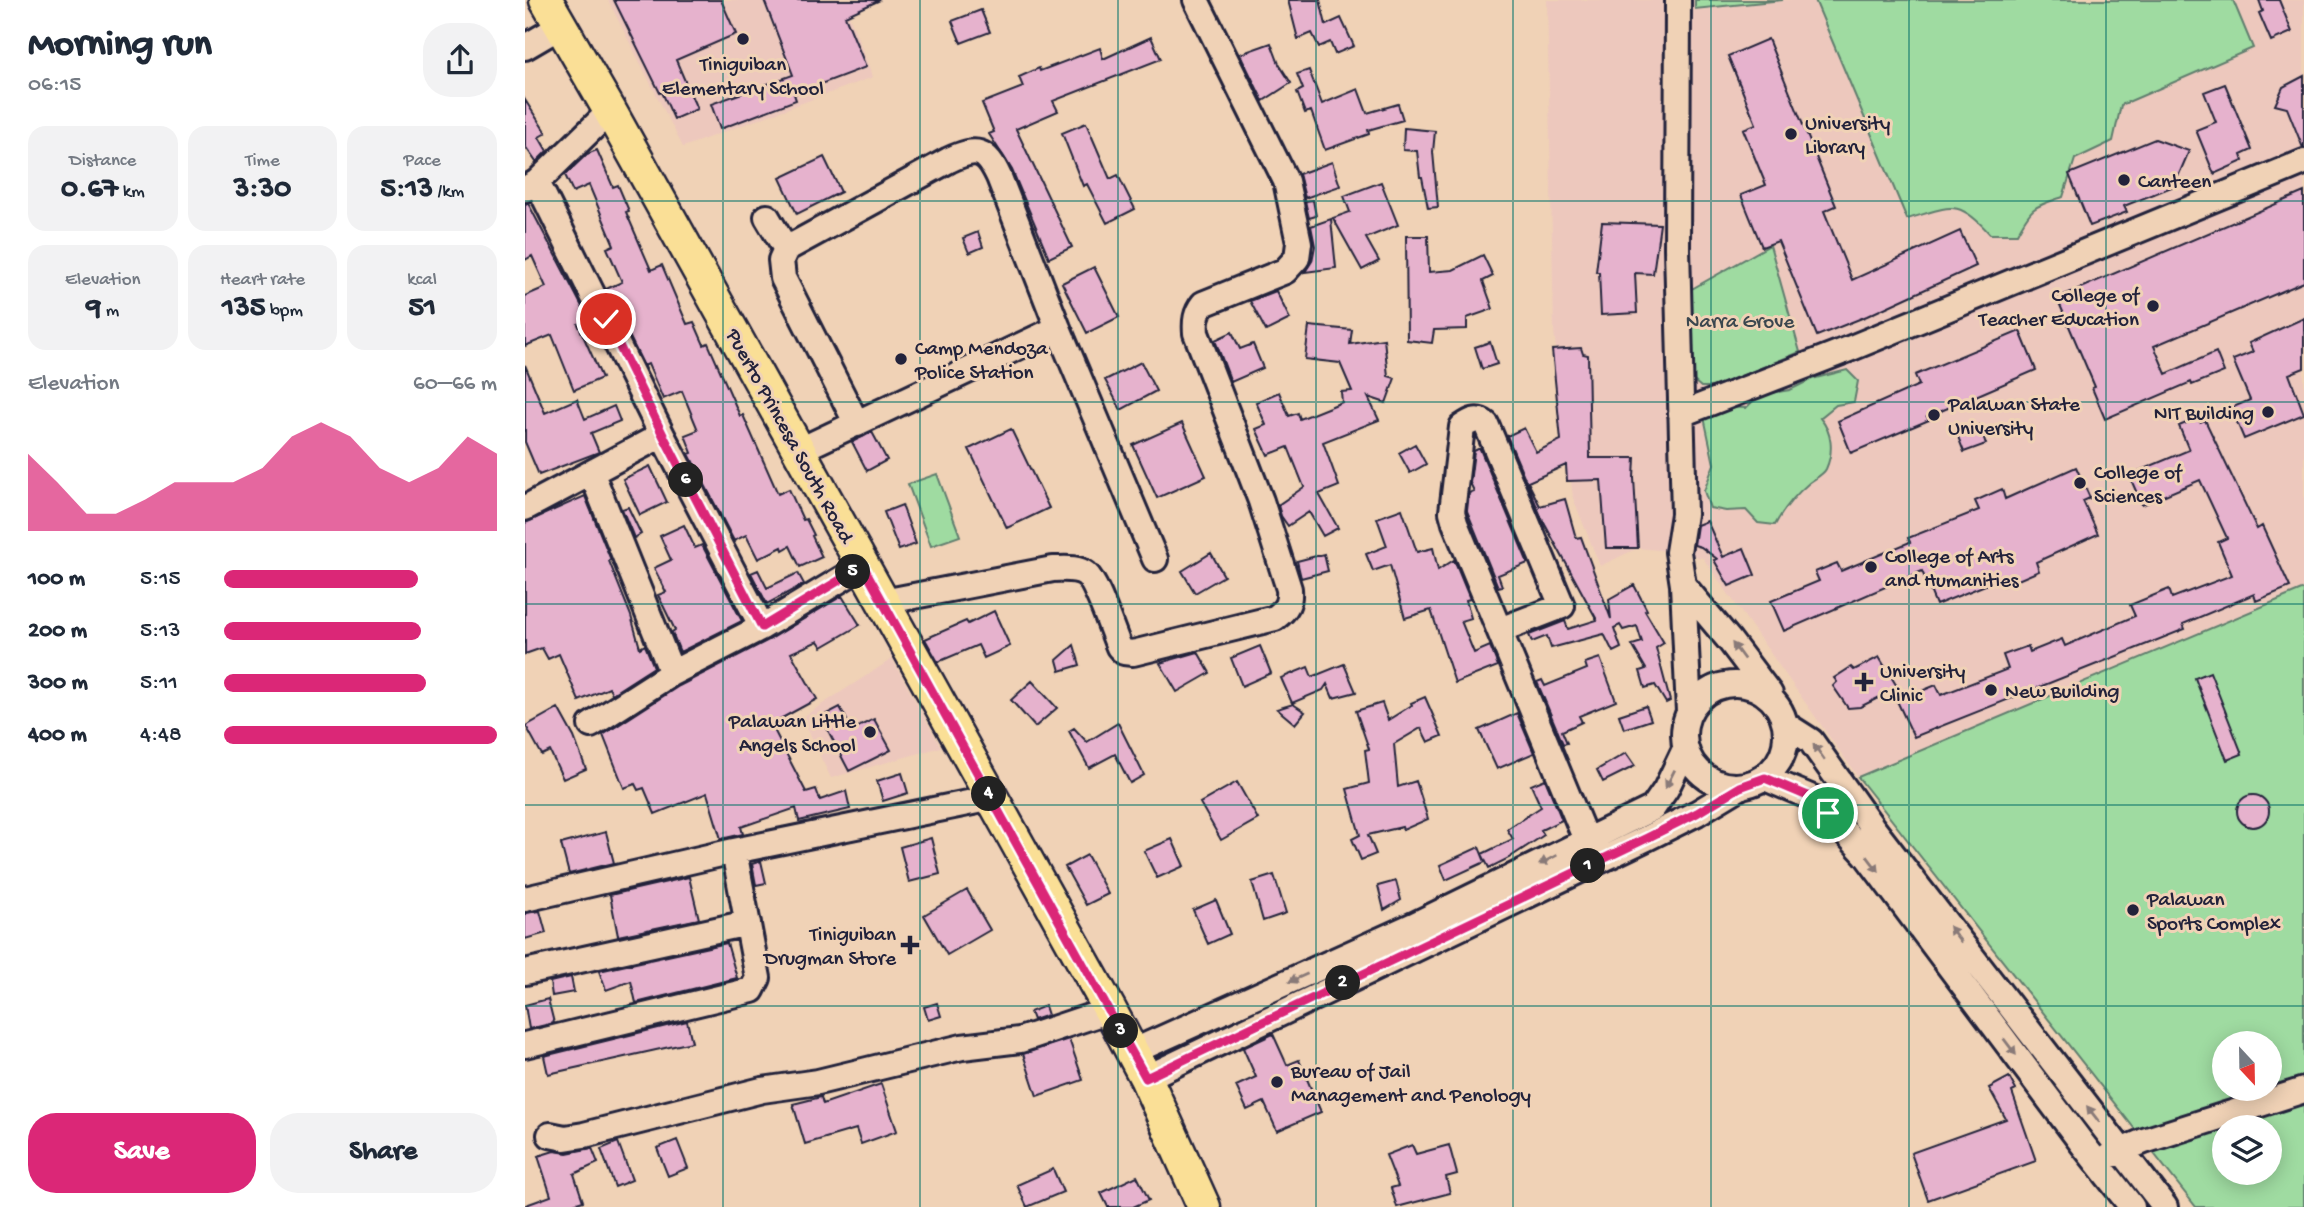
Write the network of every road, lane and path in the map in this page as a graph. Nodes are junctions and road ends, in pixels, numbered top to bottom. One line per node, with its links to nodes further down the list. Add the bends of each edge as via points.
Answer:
1 (1196, 0): 20 (street, via 1286,181 1299,243 1297,258 1285,271 1203,304 1195,322 1261,501 1290,602 1276,618 1133,653 1119,647 1093,583 1074,569 1053,569)
2 (1678, 0): 11 (street)
3 (554, 13): 4 (street); 5 (main road, Puerto Princesa South Road)
4 (525, 47)
5 (610, 111): 7 (street); 14 (main road, Puerto Princesa South Road)
6 (2304, 162): 11 (street)
7 (531, 186): 13 (street)
8 (767, 217): 9 (street)
9 (786, 249): 10 (street, via 949,160 977,151 992,162 999,177); 12 (street, via 781,260 783,278)
10 (1058, 328): 12 (street); 17 (street)
11 (1681, 414): 19 (street, via 1684,514 1678,552)
12 (857, 424): 14 (street)
13 (663, 435): 15 (street); 21 (street)
14 (800, 450): 18 (main road, Puerto Princesa South Road)
15 (593, 474): 16 (street); 23 (street)
16 (525, 508)
17 (1155, 559)
18 (863, 566): 20 (main road, Puerto Princesa South Road); 21 (street)
19 (1683, 585): 24 (street); 25 (street, one-way to 19, via 1730,640)
20 (883, 602): 30 (main road, Puerto Princesa South Road)
21 (762, 627): 23 (street)
22 (1500, 630): 22 (street, via 1452,512 1462,427 1472,420 1486,424 1562,606); 31 (street)
23 (672, 673): 26 (street)
24 (1689, 712): 25 (street, via 1703,695 1722,685 1743,684 1763,692); 27 (street, via 1683,735)
25 (1782, 716): 28 (street, via 1786,745 1779,763); 41 (street, one-way to 25, via 1811,741)
26 (591, 725)
27 (1685, 750): 29 (street, via 1701,774 1719,785); 31 (street, one-way to 31, via 1653,808)
28 (1765, 778): 29 (street); 42 (street, one-way to 42, via 1815,799 1867,855)
29 (1740, 787): 38 (street, via 1647,838)
30 (992, 798): 32 (street); 36 (main road, Puerto Princesa South Road)
31 (1586, 840): 38 (street, one-way to 38)
32 (734, 851): 33 (street); 34 (street)
33 (525, 898)
34 (748, 923): 35 (street); 37 (street, via 758,978 752,990)
35 (525, 972)
36 (1110, 1010): 38 (main road, Puerto Princesa South Road); 40 (street, via 1020,1040 962,1047 818,1082 762,1090 584,1135)
37 (525, 1045)
38 (1139, 1065): 43 (main road, Puerto Princesa South Road)
39 (2304, 1090): 41 (street)
40 (550, 1135)
41 (2121, 1150): 42 (street); 45 (street)
42 (2096, 1162): 44 (street)
43 (1204, 1207)
44 (2132, 1207)
45 (2165, 1207)

